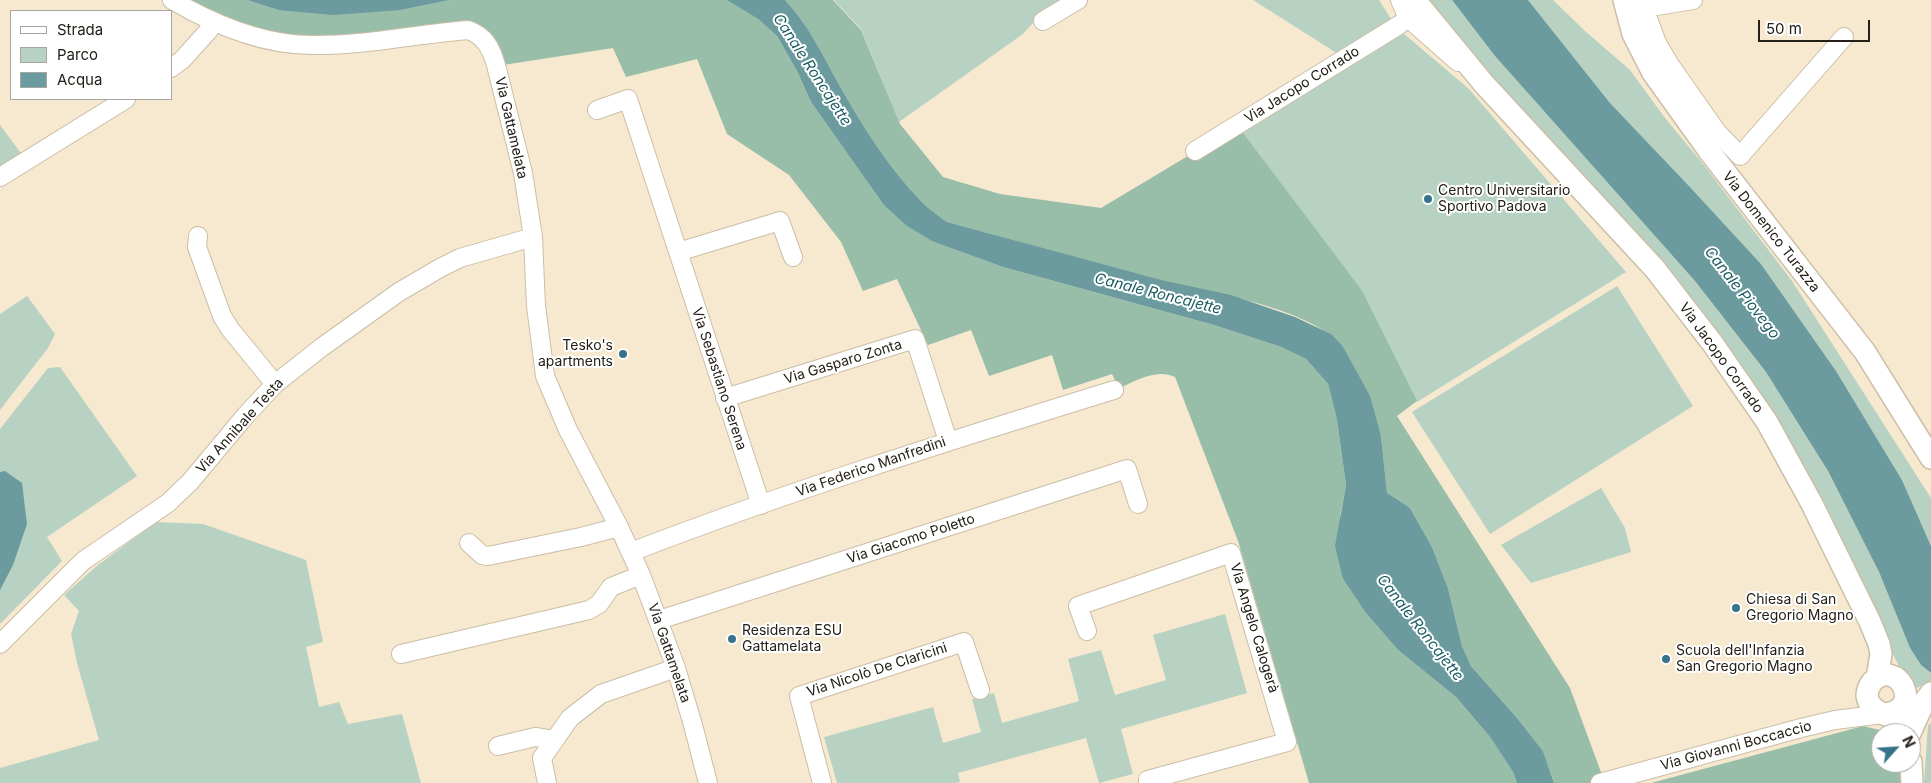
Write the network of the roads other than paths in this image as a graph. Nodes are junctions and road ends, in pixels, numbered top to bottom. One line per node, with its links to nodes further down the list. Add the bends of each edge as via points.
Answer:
1 (172, 0): 8 (street, Via Gattamelata)
2 (1078, 0): 9 (street)
3 (1400, 0): 7 (street, Via Jacopo Corrado)
4 (1624, 0): 24 (main road, Via Domenico Turazza, via 1633,34 1653,73 1709,151 1865,352)
5 (1693, 0): 6 (street)
6 (1642, 4): 10 (street, Via Domenico Turazza, via 1657,43 1670,65 1717,132 1740,156)
7 (1411, 9): 14 (street, Via Jacopo Corrado, via 1399,25); 36 (main road, Via Jacopo Corrado, via 1655,269 1767,422 1812,504 1879,644 1881,654)
8 (210, 20): 11 (street, via 209,30); 17 (street, Via Gattamelata, via 269,40 312,45 468,30 477,33 491,50 496,65 523,173)
9 (1043, 22)
10 (1844, 37)
11 (172, 67)
12 (124, 100): 15 (street)
13 (597, 110): 18 (street, Via Sebastiano Serena, via 628,99)
14 (1195, 151)
15 (0, 178)
16 (198, 236): 20 (street, via 197,247 222,316)
17 (533, 237): 20 (street, Via Annibale Testa, via 460,258 440,268 350,326); 27 (street, Via Gattamelata, via 544,376 575,445)
18 (678, 252): 19 (street, via 780,221); 22 (street, Via Sebastiano Serena)
19 (793, 257)
20 (275, 384): 33 (street, Via Annibale Testa, via 168,503 83,561)
21 (1114, 390): 23 (street, Via Federico Manfredini)
22 (725, 398): 23 (street, Via Gasparo Zonta, via 915,339); 26 (street, Via Sebastiano Serena)
23 (948, 441): 26 (street, Via Federico Manfredini)
24 (1931, 458)
25 (1138, 504): 31 (street, Via Giacomo Poletto, via 1127,469)
26 (760, 505): 29 (street, Via Federico Manfredini)
27 (619, 526): 28 (street, via 488,556); 29 (street, Via Gattamelata)
28 (469, 544)
29 (631, 552): 30 (street, Via Gattamelata)
30 (641, 574): 31 (street, Via Gattamelata); 34 (street, via 611,587 599,604 589,610)
31 (659, 620): 35 (street, Via Gattamelata)
32 (1086, 631): 47 (street, Via Angelo Calogerà, via 1078,606 1231,553 1287,742)
33 (0, 644)
34 (400, 654)
35 (676, 668): 45 (street, via 601,694 570,718); 50 (street, Via Gattamelata)
36 (1872, 686): 39 (main road, via 1888,675 1899,680 1905,689); 40 (main road, via 1869,703 1874,710); 41 (street, Via Giovanni Boccaccio, via 1854,710)
37 (980, 690): 51 (street, Via Nicolò De Claricini, via 964,642 799,696)
38 (1931, 693): 39 (main road); 44 (main road)
39 (1904, 702): 40 (main road, via 1899,709); 43 (main road, via 1911,715)
40 (1884, 714): 41 (street, Via Giovanni Boccaccio); 42 (main road)
41 (1835, 720): 48 (street, Via Giovanni Boccaccio)
42 (1901, 723)
43 (1911, 723)
44 (1914, 723)
45 (554, 740): 46 (street, via 535,737); 49 (street, via 542,758)
46 (498, 746)
47 (1145, 782)
48 (1604, 782)
49 (546, 783)
50 (708, 783)
51 (822, 783)

